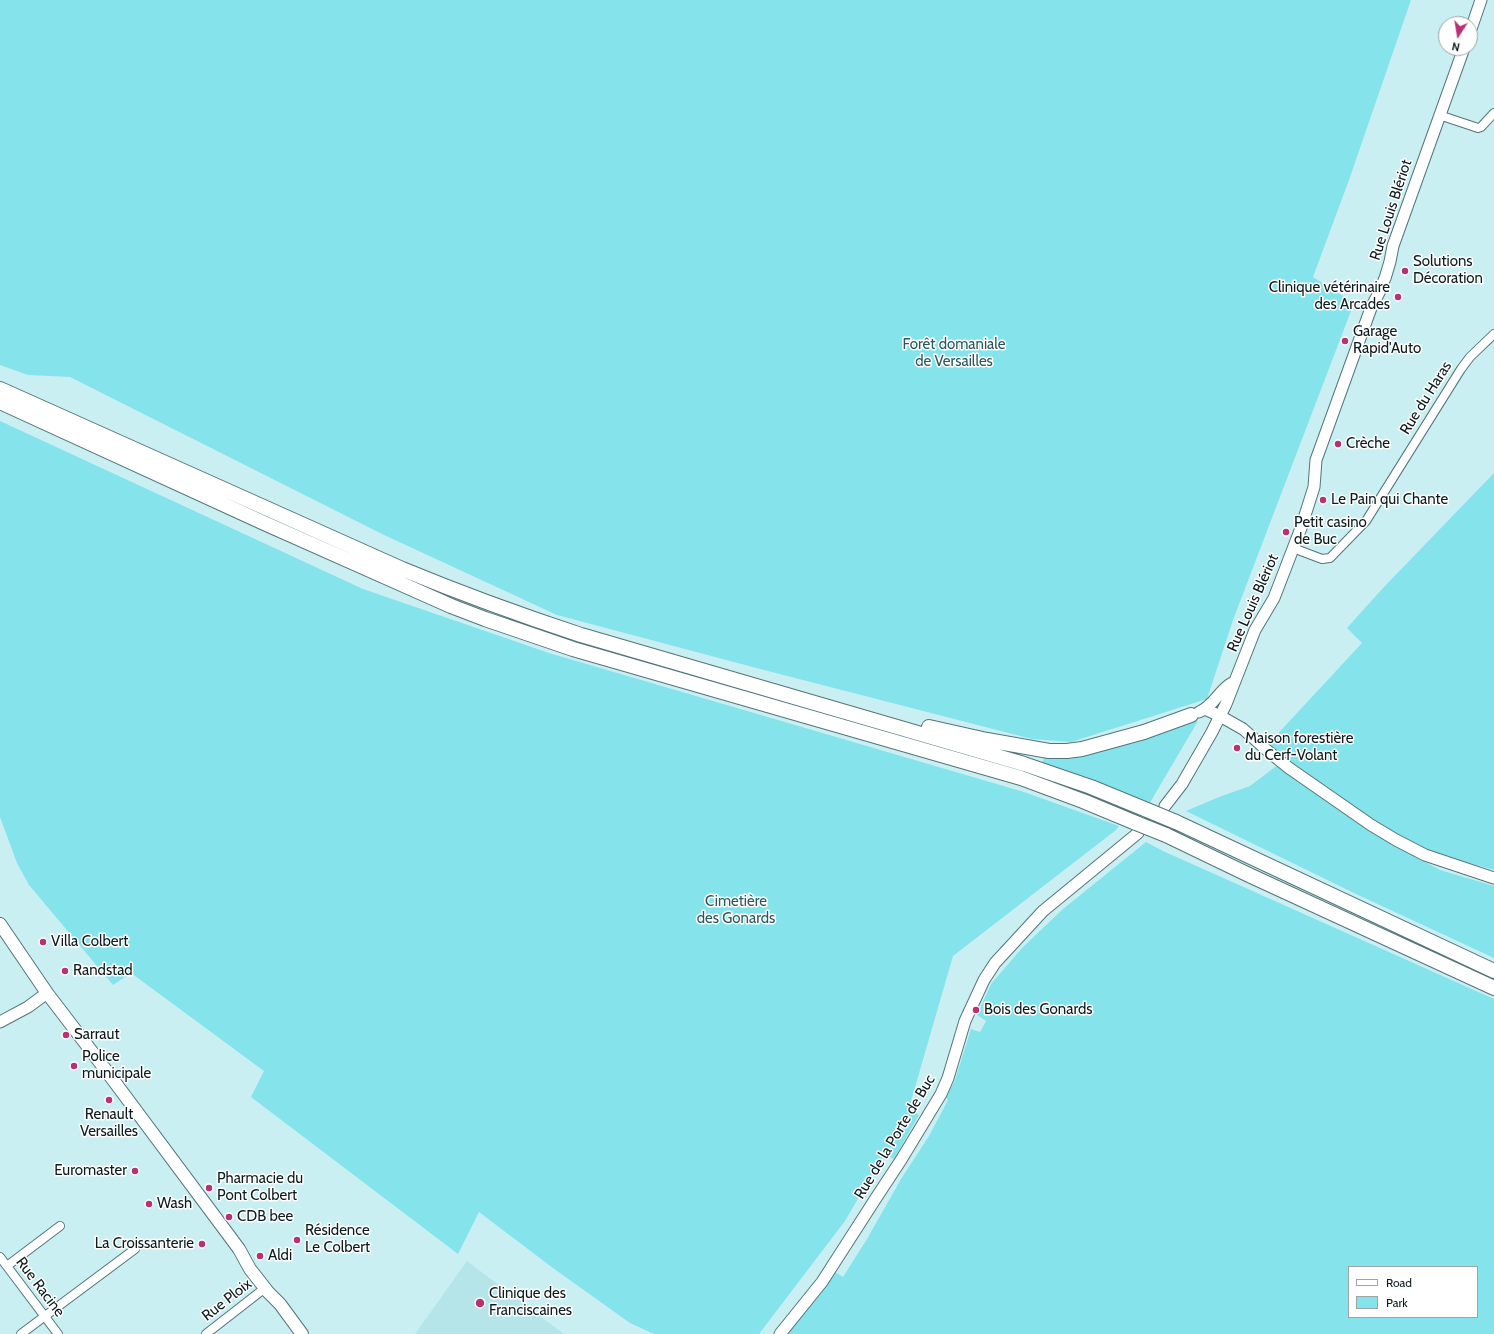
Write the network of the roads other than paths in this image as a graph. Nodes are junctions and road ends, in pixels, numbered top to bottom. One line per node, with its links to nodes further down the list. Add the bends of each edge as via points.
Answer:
1 (1481, 0): 2 (main road)
2 (1476, 16)
3 (1461, 56): 5 (main road, Rue Louis Blériot)
4 (1494, 113): 5 (street, via 1478,128)
5 (1439, 116): 11 (main road, Rue Louis Blériot, via 1393,246 1385,276 1316,460 1314,487)
6 (1494, 334): 11 (street, Rue du Haras, via 1461,369 1366,521 1330,558 1322,559)
7 (0, 389): 16 (highway, via 456,592 528,618)
8 (0, 402): 10 (highway)
9 (0, 410): 10 (highway, via 20,418)
10 (38, 420): 18 (highway, via 264,523 485,619 581,651 1021,778 1083,801)
11 (1293, 548): 12 (main road, Rue Louis Blériot, via 1274,598 1254,630)
12 (1235, 682): 13 (main road, via 1227,686); 15 (main road, Rue Louis Blériot)
13 (1205, 709): 14 (main road); 15 (main road)
14 (1191, 715): 16 (highway, via 1144,732 1068,751 1049,751 927,726)
15 (1220, 716): 17 (main road, via 1182,784); 19 (main road, via 1244,728 1289,768 1396,840 1425,855)
16 (905, 729): 21 (highway, bridge, via 1024,764 1147,810)
17 (1165, 806)
18 (1137, 828): 22 (highway, bridge, via 1166,835); 37 (main road, Rue de la Porte de Buc, via 1043,911 995,963 965,1021 941,1094 902,1160 822,1282)
19 (1494, 878)
20 (0, 924): 23 (main road)
21 (1494, 971)
22 (1494, 988)
23 (47, 993): 24 (main road); 27 (main road)
24 (0, 1022)
25 (60, 1226): 29 (street)
26 (135, 1249): 32 (street)
27 (243, 1255): 30 (main road); 31 (main road, via 256,1266 273,1288)
28 (0, 1257): 29 (street, Rue Racine)
29 (7, 1266): 32 (street, Rue Racine)
30 (264, 1288): 31 (main road); 35 (street, Rue Ploix)
31 (280, 1304): 36 (main road)
32 (45, 1316): 33 (street); 34 (street, Rue Racine)
33 (22, 1334)
34 (58, 1334)
35 (206, 1334)
36 (302, 1334)
37 (780, 1334)

